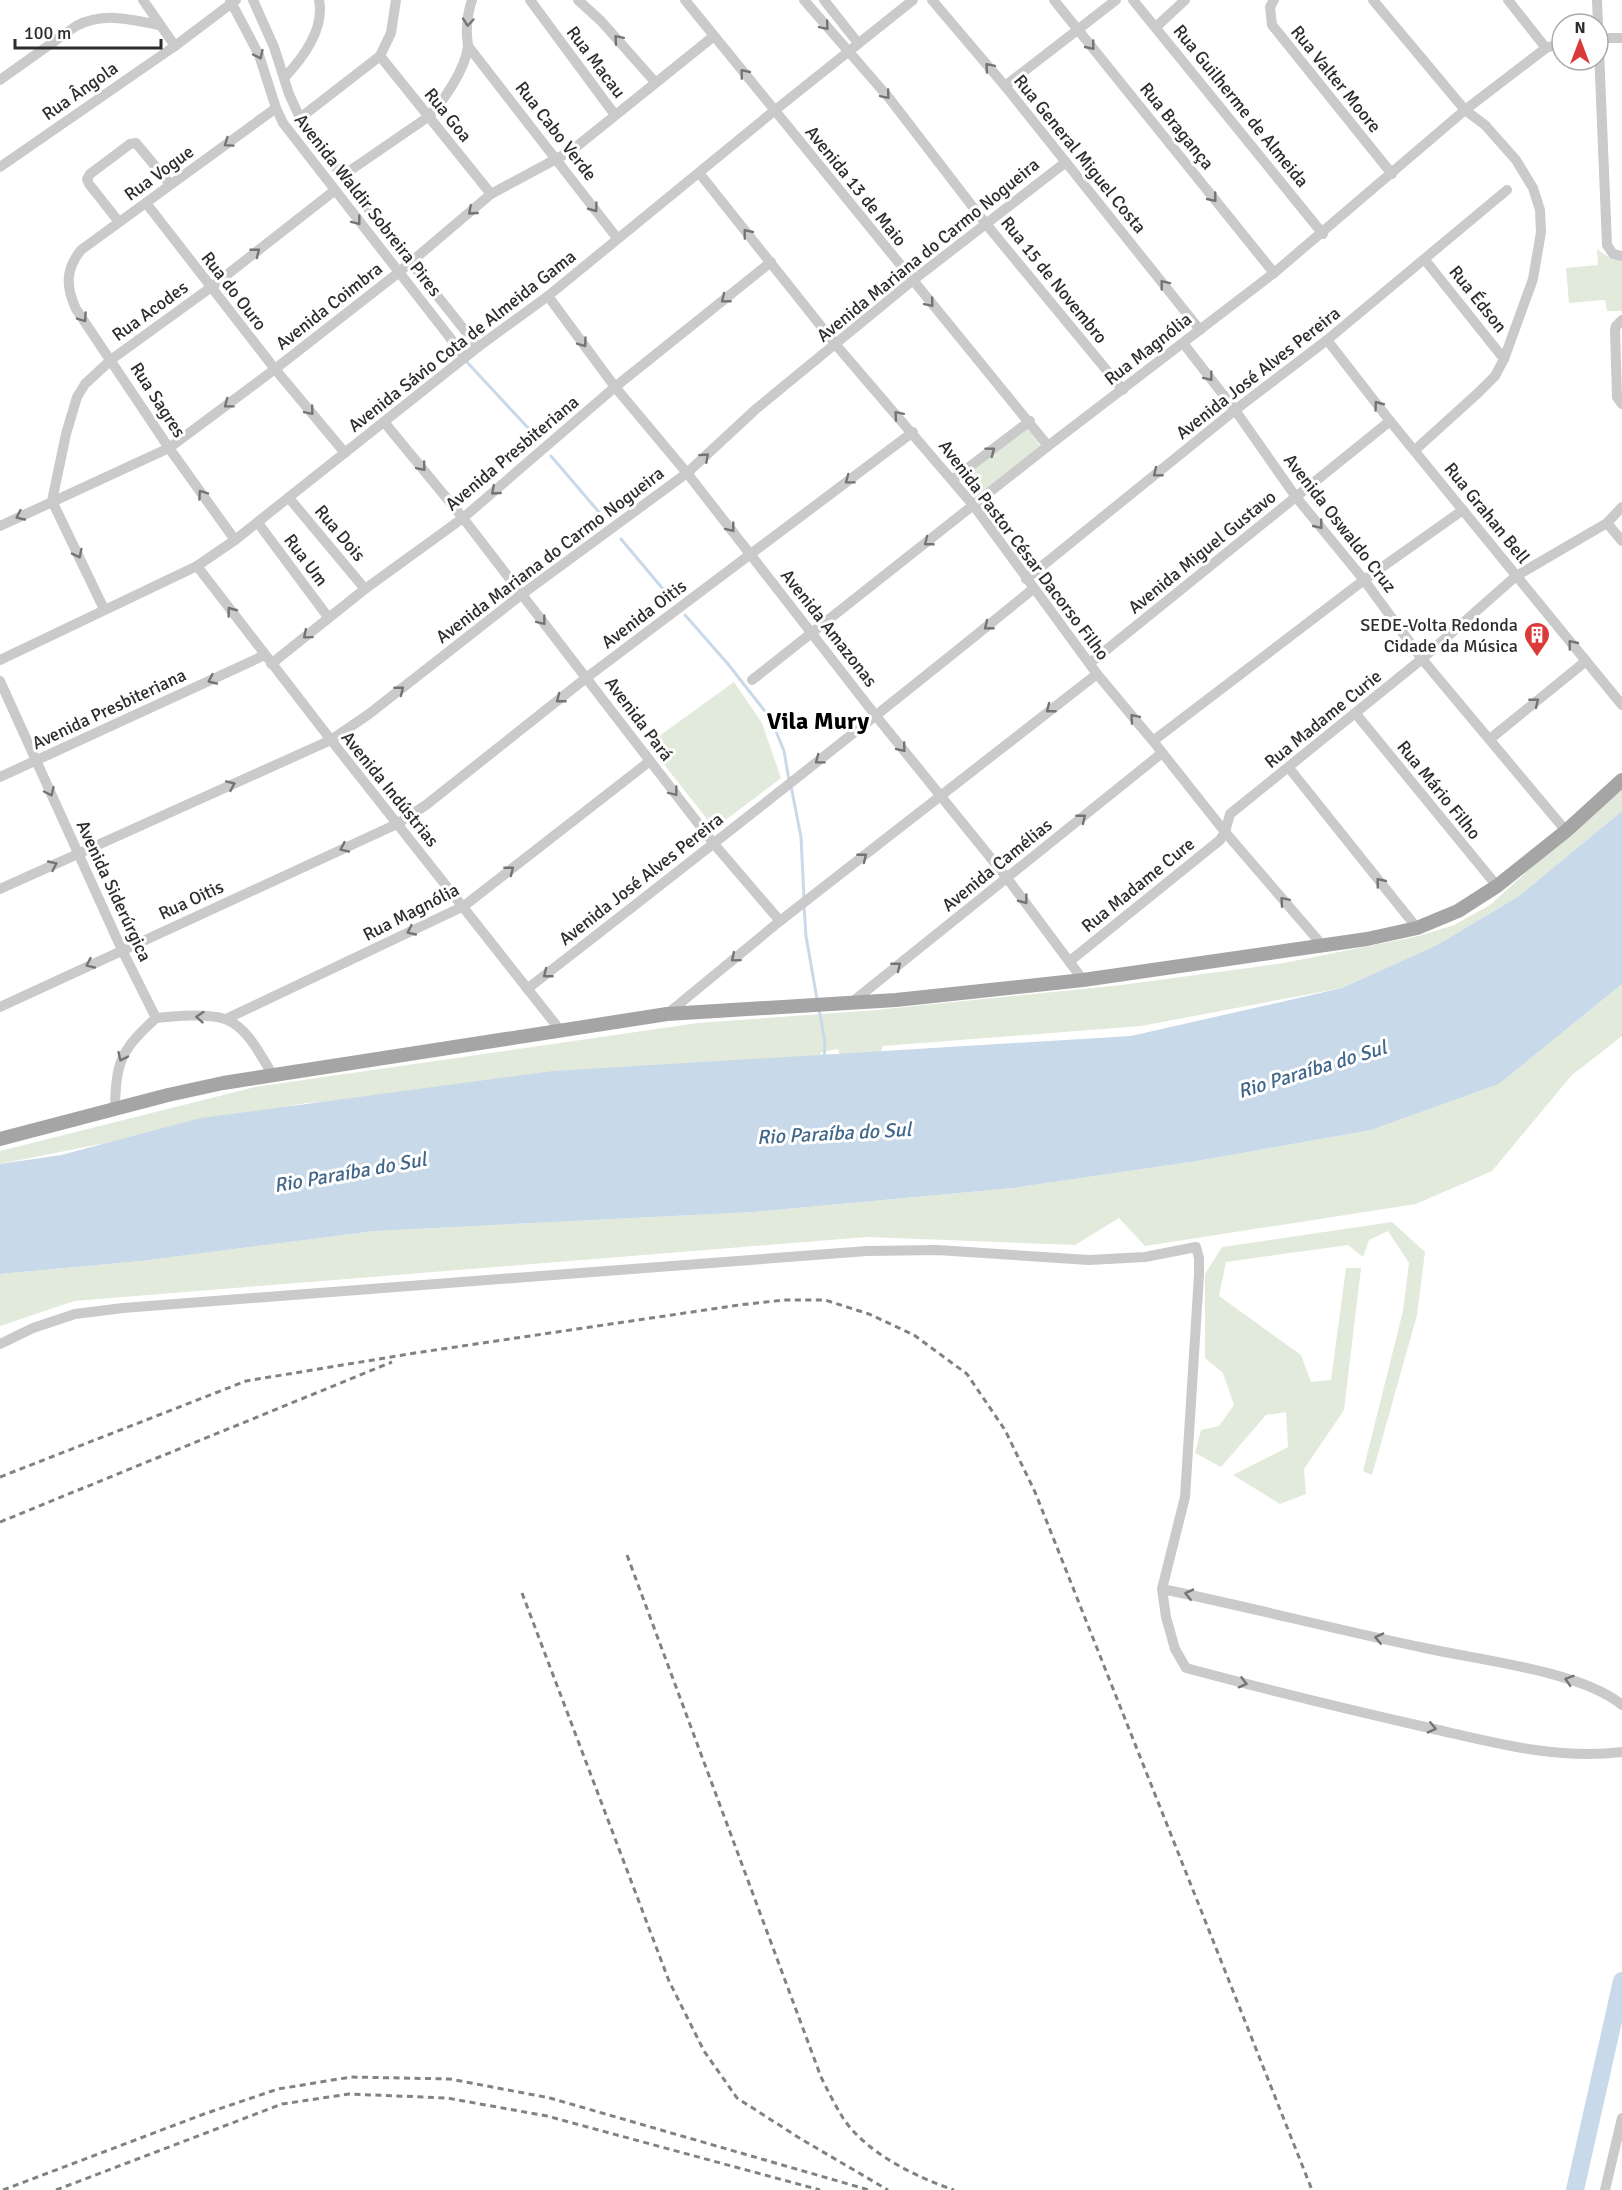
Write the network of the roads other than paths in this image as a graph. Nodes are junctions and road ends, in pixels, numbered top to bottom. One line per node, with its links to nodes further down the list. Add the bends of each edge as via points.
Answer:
1 (143, 0): 21 (street)
2 (253, 0): 33 (street, Avenida Waldir Sobreira Pires)
3 (319, 0): 33 (street, via 321,8 314,36)
4 (396, 0): 31 (street, via 391,33)
5 (472, 0): 27 (street, one-way to 27)
6 (530, 0): 40 (street, Rua Macau)
7 (578, 0): 35 (street, one-way to 7)
8 (686, 0): 24 (street, Avenida 13 de Maio)
9 (804, 0): 30 (street, Rua 15 de Novembro, one-way to 30)
10 (824, 0): 25 (street)
11 (913, 0): 25 (street, Avenida Sávio Cota de Almeida Gama)
12 (932, 0): 36 (street, Rua General Miguel Costa, one-way to 12)
13 (1054, 0): 23 (street, Rua Bragança)
14 (1116, 0): 23 (street)
15 (1133, 0): 22 (street, Rua Guilherme de Almeida)
16 (1185, 0): 22 (street)
17 (1274, 0): 47 (street, Rua Valter Moore, via 1270,7 1272,25)
18 (1373, 0): 38 (street)
19 (1508, 0): 29 (street)
20 (233, 1): 26 (street, Rua Ângola); 37 (street, Avenida Waldir Sobreira Pires, one-way to 37, via 259,55)
21 (159, 25): 26 (street); 34 (street, via 115,17 87,21)
22 (1156, 27): 56 (street, Rua Guilherme de Almeida)
23 (1077, 28): 36 (street); 64 (street, Rua Bragança, one-way to 64)
24 (714, 36): 35 (street, Avenida Coimbra); 39 (street, Avenida 13 de Maio, one-way to 24)
25 (858, 43): 30 (street, Avenida Sávio Cota de Almeida Gama)
26 (175, 46): 45 (street, Rua Ângola)
27 (468, 46): 41 (street, via 445,96); 43 (street, Rua Cabo Verde)
28 (1550, 47): 29 (street, Rua Magnólia)
29 (1546, 48): 38 (street, Rua Magnólia)
30 (847, 52): 39 (street, Avenida Sávio Cota de Almeida Gama); 55 (street, Rua 15 de Novembro, one-way to 55, via 889,98)
31 (380, 56): 41 (street, Rua Goa); 42 (street)
32 (1599, 72): 58 (street, via 1607,245 1613,254)
33 (284, 78): 42 (street, Avenida Waldir Sobreira Pires)
34 (0, 80)
35 (655, 82): 40 (street, Avenida Coimbra)
36 (1005, 86): 44 (street, Rua General Miguel Costa)
37 (276, 108): 49 (street, Rua Vogue, one-way to 49); 50 (street, Avenida Waldir Sobreira Pires, via 292,137)
38 (1465, 110): 47 (street, Rua Magnólia); 76 (street, via 1485,125 1516,160 1533,188 1540,210 1541,232 1533,279)
39 (774, 111): 46 (street, Avenida Sávio Cota de Almeida Gama); 65 (street, Avenida 13 de Maio)
40 (615, 115): 43 (street, Avenida Coimbra)
41 (428, 117): 48 (street); 52 (street, Rua Goa)
42 (300, 118): 48 (street, Avenida Waldir Sobreira Pires)
43 (558, 160): 52 (street, Avenida Coimbra); 57 (street, Rua Cabo Verde, one-way to 57)
44 (1066, 162): 55 (street, Avenida Mariana do Carmo Nogueira); 69 (street, Rua General Miguel Costa, one-way to 44)
45 (0, 167)
46 (700, 174): 57 (street, Avenida Sávio Cota de Almeida Gama); 61 (street, Avenida Pastor César Dacorso Filho, one-way to 46)
47 (1392, 174): 56 (street, Rua Magnólia)
48 (342, 176): 60 (street, Avenida Waldir Sobreira Pires)
49 (170, 184): 53 (street, Rua Vogue); 54 (street, via 136,143 130,144 87,179)
50 (334, 190): 63 (street, Avenida Waldir Sobreira Pires, one-way to 63); 66 (street, Rua Acodes, one-way to 50)
51 (1507, 190): 59 (street, Avenida José Alves Pereira)
52 (491, 194): 60 (street, Avenida Coimbra, one-way to 60)
53 (146, 203): 54 (street, Rua Vogue); 66 (street, Rua do Ouro)
54 (119, 222): 62 (street, Rua Vogue, via 81,250)
55 (986, 224): 65 (street, Avenida Mariana do Carmo Nogueira); 79 (street, Rua 15 de Novembro)
56 (1323, 234): 64 (street, Rua Magnólia)
57 (617, 238): 67 (street, Avenida Sávio Cota de Almeida Gama)
58 (1622, 256)
59 (1425, 260): 70 (street, Avenida José Alves Pereira); 76 (street, Rua Édson)
60 (411, 262): 63 (street, Avenida Coimbra); 73 (street, Avenida Waldir Sobreira Pires)
61 (771, 262): 72 (street, Avenida Pastor César Dacorso Filho); 78 (street, Avenida Presbiteriana, one-way to 78)
62 (70, 271): 75 (street, Rua Sagres, one-way to 75, via 68,289 74,303)
63 (398, 273): 74 (street, Avenida Waldir Sobreira Pires); 77 (street, Avenida Coimbra)
64 (1274, 273): 69 (street, Rua Magnólia)
65 (912, 281): 72 (street, Avenida Mariana do Carmo Nogueira); 82 (street, Avenida 13 de Maio, one-way to 82)
66 (210, 288): 75 (street, Rua Acodes); 77 (street, Rua do Ouro)
67 (548, 296): 73 (street, Avenida Sávio Cota de Almeida Gama); 78 (street, Avenida Amazonas, one-way to 78)
68 (1622, 320): 80 (street, via 1615,330)
69 (1200, 330): 71 (street, Rua Magnólia)
70 (1328, 340): 81 (street, Avenida José Alves Pereira); 83 (street, Rua Grahan Bell, one-way to 70)
71 (1183, 343): 79 (street, Rua Magnólia); 81 (street, Avenida Oswaldo Cruz, one-way to 81)
72 (836, 345): 85 (street, Avenida Pastor César Dacorso Filho, one-way to 72); 90 (street, Avenida Mariana do Carmo Nogueira, one-way to 72, via 756,409)
73 (478, 347): 74 (street, Avenida Sávio Cota de Almeida Gama)
74 (465, 357): 84 (street, Avenida Sávio Cota de Almeida Gama)
75 (112, 359): 87 (street, Rua Sagres); 94 (street, Rua Acodes, via 77,397)
76 (1504, 359): 88 (street, via 1495,376)
77 (275, 369): 87 (street, Avenida Coimbra, one-way to 87); 89 (street, Rua do Ouro, one-way to 89)
78 (615, 387): 90 (street, Avenida Amazonas); 98 (street, Avenida Presbiteriana, one-way to 98)
79 (1123, 390): 86 (street, Rua Magnólia)
80 (1620, 400)
81 (1235, 410): 92 (street, Avenida Oswaldo Cruz); 107 (street, Avenida José Alves Pereira, one-way to 107)
82 (1029, 421): 86 (street, Avenida 13 de Maio); 91 (street, one-way to 82)
83 (1390, 421): 88 (street, Rua Grahan Bell); 92 (street, Avenida Miguel Gustavo)
84 (384, 422): 89 (street, Avenida Sávio Cota de Almeida Gama); 98 (street, Avenida Pará, one-way to 98)
85 (913, 432): 91 (street, Avenida Pastor César Dacorso Filho); 104 (street, Avenida Oitis, one-way to 104)
86 (1048, 446): 95 (street, Rua Magnólia)
87 (169, 448): 94 (street, Avenida Coimbra); 102 (street, Rua Sagres, one-way to 87)
88 (1415, 450): 97 (street, Rua Grahan Bell)
89 (345, 453): 93 (street, Avenida Sávio Cota de Almeida Gama)
90 (687, 473): 104 (street, Avenida Amazonas, one-way to 104); 111 (street, Avenida Mariana do Carmo Nogueira)
91 (952, 480): 95 (street, Avenida Pastor César Dacorso Filho)
92 (1296, 497): 108 (street, Avenida Oswaldo Cruz, one-way to 108); 119 (street, Avenida Miguel Gustavo)
93 (289, 498): 99 (street, Avenida Sávio Cota de Almeida Gama); 109 (street, Rua Dois)
94 (52, 501): 101 (street, Avenida Coimbra, one-way to 101); 112 (street, one-way to 112)
95 (974, 506): 107 (street, Avenida Pastor César Dacorso Filho); 114 (street, Rua Magnólia, one-way to 114)
96 (1622, 507): 100 (street, Rua Madame Curie)
97 (1463, 510): 106 (street, Rua Grahan Bell); 108 (street)
98 (464, 518): 109 (street, Avenida Presbiteriana); 111 (street, Avenida Pará)
99 (258, 523): 102 (street, Avenida Sávio Cota de Almeida Gama); 113 (street, Rua Um)
100 (1607, 523): 103 (street); 106 (street, Rua Madame Curie)
101 (0, 526)
102 (235, 540): 105 (street, Avenida Sávio Cota de Almeida Gama)
103 (1622, 541)
104 (751, 554): 114 (street, Avenida Amazonas); 121 (street, Avenida Oitis)
105 (197, 566): 112 (street, Avenida Sávio Cota de Almeida Gama); 115 (street, Avenida Indústrias, one-way to 105)
106 (1516, 576): 116 (street, Rua Madame Curie); 118 (street, Rua Grahan Bell, one-way to 106)
107 (1026, 579): 110 (street, Avenida Pastor César Dacorso Filho)
108 (1364, 580): 116 (street, Avenida Oswaldo Cruz); 129 (street)
109 (365, 589): 113 (street, Avenida Presbiteriana)
110 (1033, 589): 119 (street, Avenida Pastor César Dacorso Filho); 126 (street, one-way to 126)
111 (521, 595): 121 (street, Avenida Pará, one-way to 121); 128 (street, Avenida Mariana do Carmo Nogueira, one-way to 111)
112 (104, 609): 117 (street, Avenida Sávio Cota de Almeida Gama)
113 (328, 617): 115 (street, Avenida Presbiteriana, one-way to 115)
114 (811, 633): 122 (street, Rua Magnólia); 126 (street, Avenida Amazonas)
115 (268, 659): 128 (street, Avenida Indústrias); 131 (street, Avenida Presbiteriana, one-way to 131)
116 (1422, 659): 125 (street, Rua Madame Curie); 127 (street, Avenida Oswaldo Cruz)
117 (0, 660)
118 (1586, 661): 124 (street, Rua Grahan Bell); 127 (street, one-way to 118)
119 (1090, 663): 120 (street, Avenida Pastor César Dacorso Filho)
120 (1096, 674): 129 (street, Avenida Pastor César Dacorso Filho, one-way to 120); 136 (street, one-way to 136)
121 (586, 678): 132 (street, Avenida Pará); 137 (street, Avenida Oitis, one-way to 137, via 426,806)
122 (752, 680)
123 (0, 681): 131 (street, Avenida Siderúrgica)
124 (1622, 705)
125 (1356, 714): 133 (street, Rua Madame Curie); 143 (street, Rua Mário Filho)
126 (876, 716): 136 (street, Avenida Amazonas, one-way to 136); 140 (street, Avenida José Alves Pereira, one-way to 140)
127 (1490, 739): 138 (street, Avenida Oswaldo Cruz)
128 (331, 740): 137 (street, Avenida Indústrias); 141 (street, Avenida Mariana do Carmo Nogueira, one-way to 128)
129 (1153, 741): 130 (street, Avenida Pastor César Dacorso Filho)
130 (1162, 753): 139 (street, Avenida Pastor César Dacorso Filho); 142 (street, Avenida Camélias, one-way to 130)
131 (36, 761): 134 (street, Avenida Presbiteriana); 141 (street, Avenida Siderúrgica, one-way to 141)
132 (650, 762): 140 (street, Avenida Pará, one-way to 140); 145 (street, Rua Magnólia, one-way to 132)
133 (1288, 768): 139 (street, Rua Madame Curie, via 1230,814); 147 (street, one-way to 133)
134 (0, 777)
135 (1622, 780): 138 (main road)
136 (940, 795): 142 (street, Avenida Amazonas); 146 (street, one-way to 136)
137 (397, 824): 145 (street, Avenida Indústrias); 149 (street, Rua Oitis, one-way to 149)
138 (1566, 831): 143 (main road)
139 (1225, 832): 148 (street, Avenida Pastor César Dacorso Filho, one-way to 139); 150 (street, Rua Madame Cure)
140 (714, 844): 146 (street, Avenida Pará); 152 (street, Avenida José Alves Pereira, one-way to 152)
141 (79, 853): 144 (street, Avenida Mariana do Carmo Nogueira, one-way to 141); 149 (street, Avenida Siderúrgica)
142 (1007, 878): 150 (street, Avenida Amazonas, one-way to 150); 153 (street, Avenida Camélias, one-way to 142)
143 (1497, 886): 147 (main road, via 1458,911)
144 (0, 890)
145 (464, 906): 152 (street, Avenida Indústrias); 157 (street, Rua Magnólia, one-way to 157)
146 (780, 921): 155 (street, one-way to 155)
147 (1417, 928): 148 (main road)
148 (1323, 945): 151 (main road)
149 (122, 950): 154 (street, Rua Oitis, one-way to 154); 156 (street, Avenida Siderúrgica)
150 (1070, 961): 151 (street, Avenida Amazonas)
151 (1083, 980): 153 (main road)
152 (527, 989): 158 (street, Avenida Indústrias)
153 (851, 1003): 155 (main road)
154 (0, 1006)
155 (668, 1014): 158 (main road)
156 (156, 1018): 157 (street, one-way to 156); 160 (street, one-way to 160, via 134,1037 123,1054 115,1083)
157 (226, 1019): 159 (street, via 252,1042)
158 (560, 1030): 159 (main road)
159 (273, 1075): 160 (main road)
160 (114, 1108): 161 (main road)
161 (0, 1138)
162 (0, 1344): 163 (street, via 75,1314 218,1299 867,1251 937,1250 1089,1260 1145,1257 1196,1247 1199,1275 1185,1497)
163 (1162, 1588): 164 (street, one-way to 163, via 1592,1688 1531,1670); 165 (street, one-way to 165, via 1175,1649 1186,1668 1508,1745 1557,1753)
164 (1622, 1705)
165 (1622, 1752)
166 (1622, 2118): 167 (street)
167 (1605, 2190)

